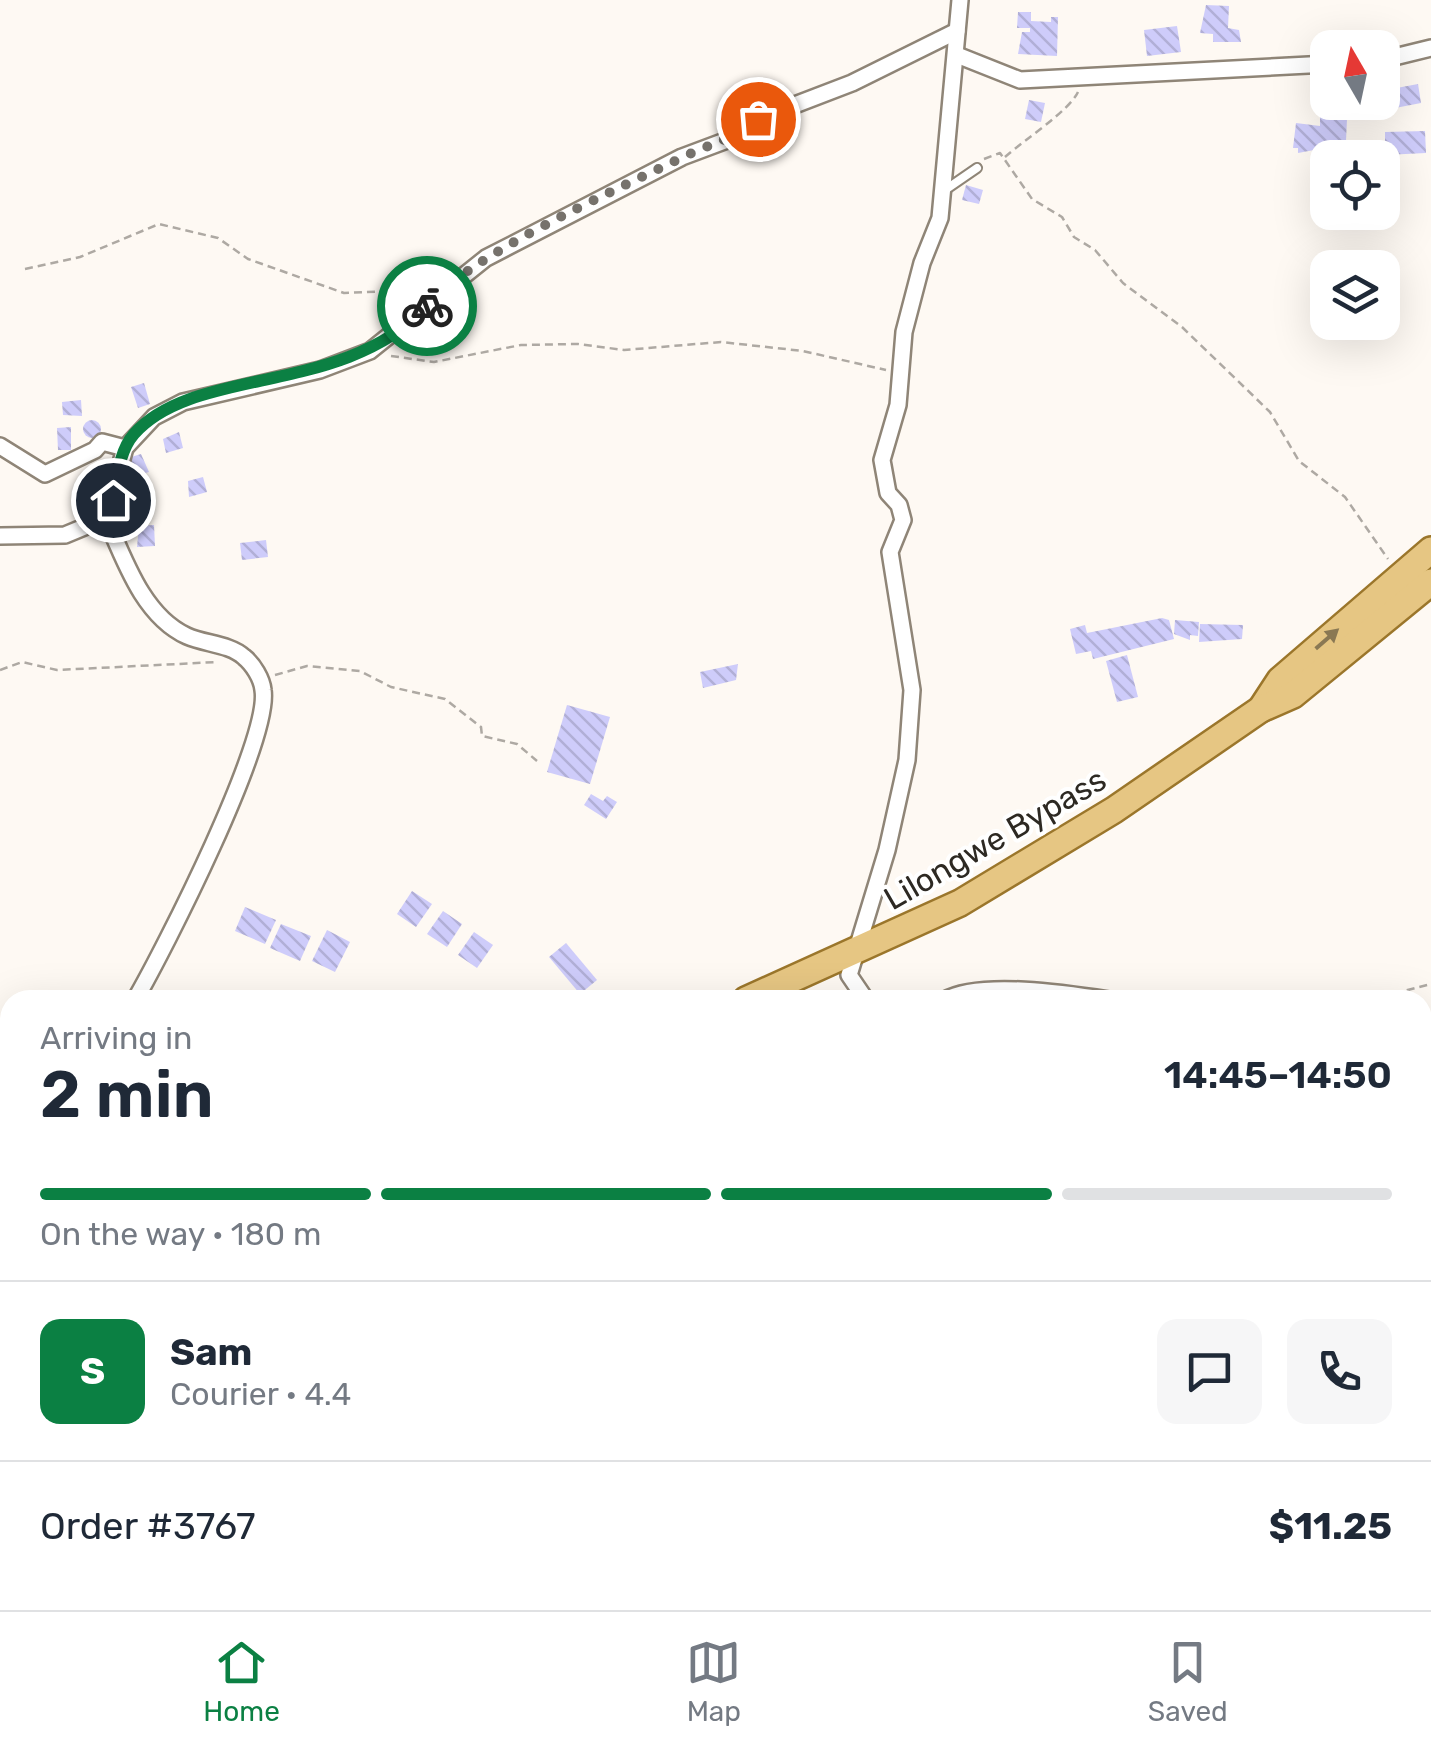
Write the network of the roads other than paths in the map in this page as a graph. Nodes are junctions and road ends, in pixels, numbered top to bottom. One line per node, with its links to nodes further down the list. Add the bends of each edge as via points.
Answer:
1 (960, 0): 2 (street)
2 (957, 31): 4 (street); 10 (street, via 852,83 758,119 738,136 682,157 486,258 370,351 320,370 184,402 154,417)
3 (1431, 48): 5 (street)
4 (957, 54): 6 (street, via 1020,80); 8 (street)
5 (1400, 56)
6 (1310, 65)
7 (977, 168): 8 (lane)
8 (942, 193): 16 (street, via 904,332 894,430 882,460 888,493 903,520 890,552 912,714 900,798)
9 (0, 446): 10 (street, via 45,474 102,442)
10 (125, 448): 11 (street)
11 (106, 518): 12 (street, via 64,535); 17 (street, via 138,587 190,637 235,651 255,670 263,701 226,815)
12 (0, 536)
13 (1431, 550): 15 (main road, Lilongwe Bypass, one-way to 13, via 1280,680)
14 (1431, 582): 15 (main road, Lilongwe Bypass, via 1293,695)
15 (1261, 709): 16 (main road, Lilongwe Bypass, via 1062,844)
16 (855, 954): 18 (main road, Lilongwe Bypass); 19 (street, via 850,975)
17 (140, 990)
18 (770, 990)
19 (860, 990)

